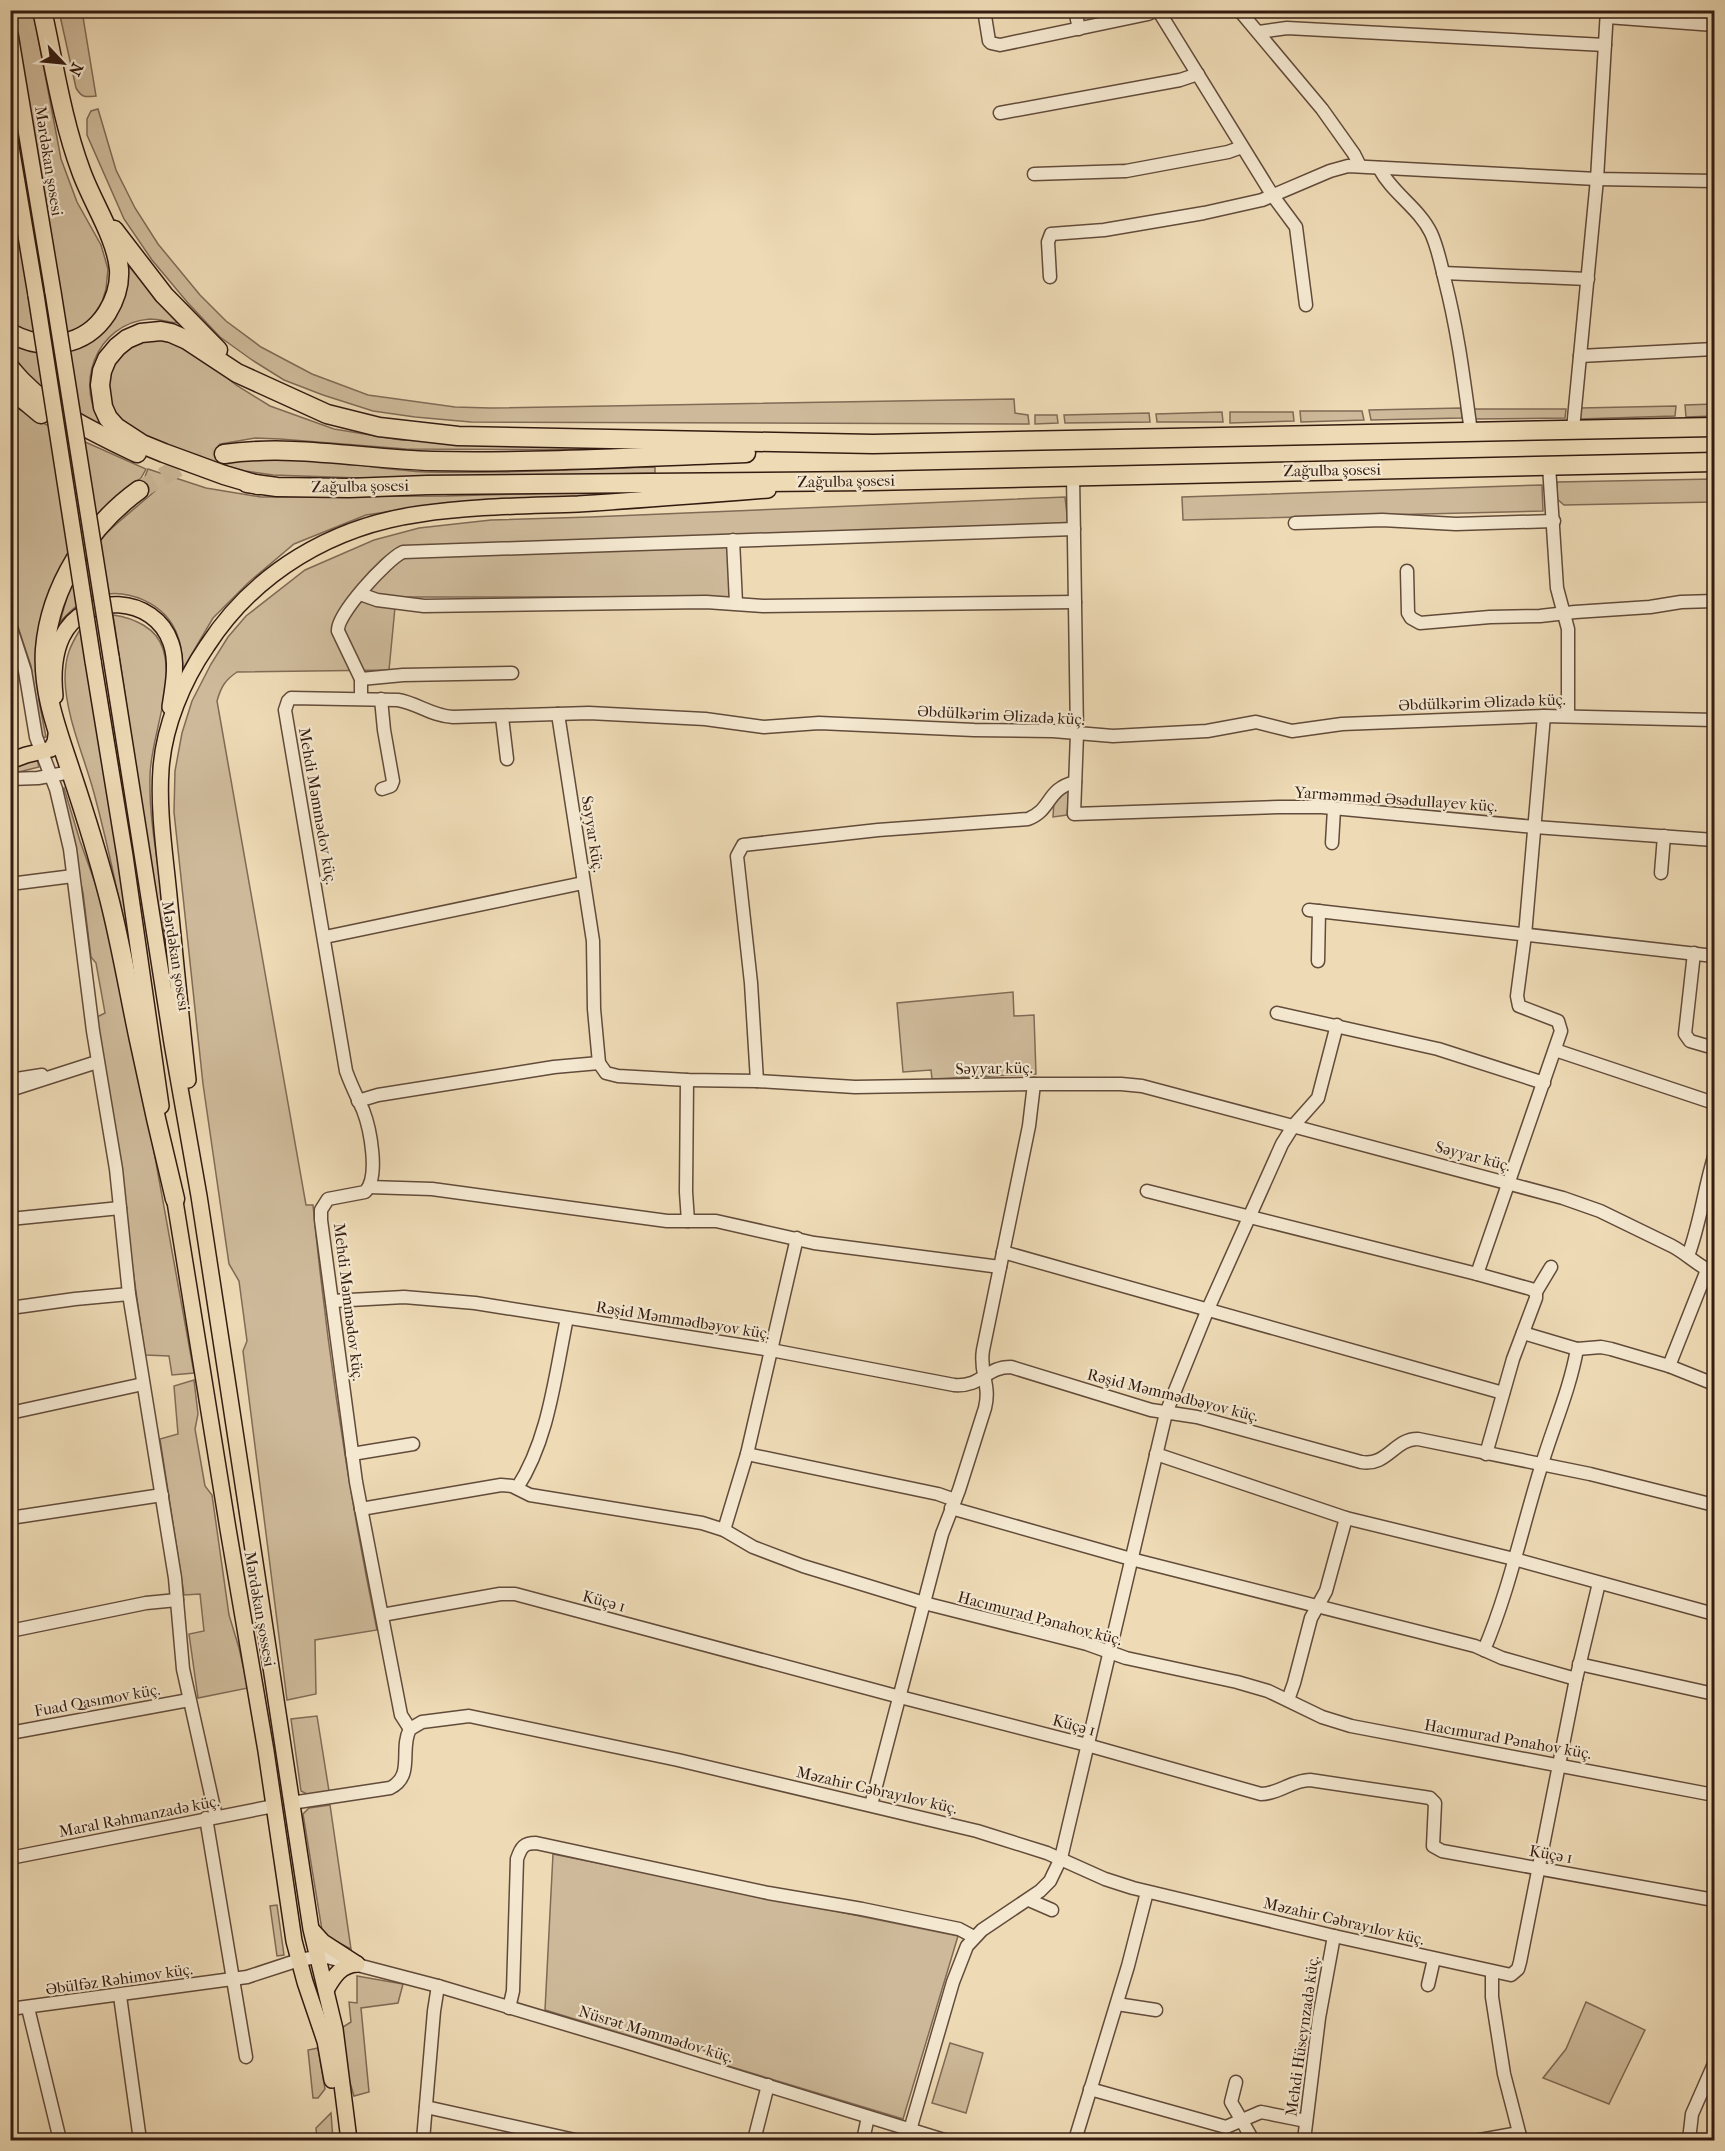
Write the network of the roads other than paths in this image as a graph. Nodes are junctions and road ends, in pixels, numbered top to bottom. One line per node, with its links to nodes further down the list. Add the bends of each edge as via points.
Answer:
1 (42, 10): 21 (highway, via 72,139)
2 (984, 10): 8 (street, via 987,37 996,45)
3 (1075, 10): 8 (street)
4 (1157, 10): 8 (street); 12 (street)
5 (1239, 10): 9 (street)
6 (1607, 14): 7 (street); 11 (street)
7 (1714, 24)
8 (1079, 29)
9 (1259, 32): 11 (street, via 1287,28); 16 (street, via 1322,109)
10 (10, 34): 113 (main road, Mərdəkan şosesi, bridge)
11 (1605, 45): 19 (street)
12 (1197, 74): 13 (street); 15 (street)
13 (1000, 113)
14 (10, 141): 114 (main road, bridge)
15 (1242, 147): 18 (street, via 1126,171); 22 (street)
16 (1359, 166): 17 (street); 22 (street, via 1339,167)
17 (1379, 168): 19 (street); 23 (street, via 1429,230)
18 (1034, 174)
19 (1597, 179): 20 (street); 25 (street)
20 (1714, 181)
21 (91, 194): 27 (highway, via 118,262 118,282 111,305 96,326 74,341 44,344); 32 (highway, via 141,267 194,327 228,358)
22 (1273, 196): 24 (street, via 1104,230 1051,234); 26 (street, via 1296,227)
23 (1443, 273): 25 (street); 37 (street, via 1459,340)
24 (1050, 277)
25 (1588, 279): 29 (street)
26 (1306, 305)
27 (10, 333)
28 (1714, 349): 29 (street)
29 (1580, 356): 36 (street)
30 (10, 368): 40 (highway, Zağulba şosesi, via 57,412)
31 (10, 388): 34 (highway)
32 (281, 394): 38 (highway, via 312,408 379,428 458,436); 45 (highway, via 237,373 180,336 161,331 127,339 107,359 102,371 103,407 108,418 125,434 185,461)
33 (10, 401): 34 (street)
34 (30, 406): 40 (highway, via 62,425)
35 (1714, 427): 36 (highway)
36 (1573, 429): 37 (highway)
37 (1471, 432): 38 (highway)
38 (873, 444): 39 (highway, via 765,453 480,461 284,450)
39 (224, 454)
40 (143, 456): 45 (highway, Zağulba şosesi, via 194,473)
41 (1714, 462): 42 (highway, Zağulba şosesi)
42 (1549, 466): 43 (highway, Zağulba şosesi); 47 (street)
43 (1073, 475): 44 (highway, Zağulba şosesi); 49 (street)
44 (871, 481): 45 (highway, Zağulba şosesi, via 349,488); 70 (main road, via 469,509 394,519 343,534 272,574 221,624 188,677)
45 (258, 484)
46 (139, 490): 68 (highway, via 96,530 59,593 45,648 47,693)
47 (1554, 521): 48 (street); 56 (street, via 1557,588)
48 (1295, 523)
49 (1074, 529): 50 (street); 54 (street)
50 (733, 540): 52 (street, via 402,552 388,561); 55 (street)
51 (1407, 571): 56 (street, via 1408,613 1420,622)
52 (360, 594): 55 (street, via 424,606); 59 (street, via 337,626)
53 (1714, 601): 56 (street)
54 (1075, 602): 55 (street, via 763,606); 69 (street)
55 (736, 603)
56 (1564, 613): 65 (street, via 1569,638)
57 (10, 625): 71 (street, via 25,671)
58 (512, 673): 59 (street)
59 (361, 679): 60 (street)
60 (361, 698): 61 (street, Əbdülkərim Əlizadə küç.); 62 (street, Əbdülkərim Əlizadə küç., via 295,697)
61 (381, 699): 66 (street, Əbdülkərim Əlizadə küç., via 405,701 443,717); 78 (street, via 393,781)
62 (288, 701): 89 (street, Mehdi Məmmədov küç., via 285,710)
63 (558, 714): 66 (street, Əbdülkərim Əlizadə küç.); 69 (street, Əbdülkərim Əlizadə küç., via 705,719 764,727 819,723); 86 (street, Səyyar küç.)
64 (1544, 716): 65 (street, Əbdülkərim Əlizadə küç.); 69 (street, Əbdülkərim Əlizadə küç., via 1342,724 1304,731 1256,722 1207,731); 80 (street)
65 (1568, 716): 67 (street, Əbdülkərim Əlizadə küç.)
66 (502, 717): 72 (street)
67 (1714, 720)
68 (57, 729): 70 (main road, via 55,672 62,636 89,609 126,605 160,622 172,646 174,676); 71 (main road, via 53,746); 74 (highway)
69 (1077, 734): 77 (street)
70 (164, 746): 113 (main road, via 162,826)
71 (41, 752): 73 (main road); 75 (street)
72 (507, 759)
73 (10, 761)
74 (71, 772): 75 (street); 114 (highway, via 110,901)
75 (52, 776): 76 (street); 85 (street)
76 (10, 780)
77 (1075, 782): 79 (street, Yarməmməd Əsədullayev küç., via 1074,814); 102 (street, via 1060,787 1042,811 1028,819 743,845 737,856)
78 (382, 789)
79 (1334, 808): 80 (street, Yarməmməd Əsədullayev küç.); 83 (street)
80 (1535, 827): 81 (street, Yarməmməd Əsədullayev küç.); 88 (street)
81 (1664, 836): 82 (street, Yarməmməd Əsədullayev küç.); 84 (street)
82 (1714, 840)
83 (1332, 843)
84 (1661, 873)
85 (74, 876): 87 (street); 97 (street)
86 (583, 883): 89 (street); 98 (street, Səyyar küç., via 593,941)
87 (10, 884)
88 (1525, 935): 90 (street); 92 (street, via 1314,911); 96 (street, via 1519,1006 1557,1021 1561,1031)
89 (325, 937): 106 (street, Mehdi Məmmədov küç., via 346,1071)
90 (1694, 953): 91 (street); 95 (street, via 1685,1034 1690,1041)
91 (1714, 956)
92 (1318, 961)
93 (1277, 1013): 94 (street)
94 (1336, 1025): 103 (street, via 1438,1049); 108 (street, via 1318,1098)
95 (1714, 1048)
96 (1555, 1050): 103 (street); 107 (street)
97 (97, 1062): 99 (street); 115 (street)
98 (599, 1063): 101 (street, Səyyar küç., via 611,1075); 106 (street, via 554,1067)
99 (54, 1077): 100 (street, via 45,1074); 105 (street)
100 (10, 1080)
101 (687, 1080): 102 (street, Səyyar küç.); 118 (street)
102 (757, 1082): 104 (street, Səyyar küç., via 889,1088)
103 (1544, 1083): 110 (street)
104 (1034, 1084): 108 (street, Səyyar küç., via 1142,1086); 120 (street)
105 (10, 1090)
106 (358, 1101): 111 (street, Mehdi Məmmədov küç., via 369,1133)
107 (1714, 1103)
108 (1294, 1125): 110 (street, Səyyar küç.); 116 (street)
109 (1714, 1163): 121 (street)
110 (1508, 1182): 121 (street, Səyyar küç., via 1583,1204); 126 (street)
111 (369, 1187): 118 (street, via 432,1189 639,1218); 129 (street, Mehdi Məmmədov küç., via 359,1194 328,1199 321,1210)
112 (1147, 1191): 116 (street)
113 (199, 1196): 122 (main road, Mərdəkan şosesi)
114 (175, 1199): 181 (main road, Mərdəkan şossesi)
115 (120, 1208): 117 (street); 128 (street)
116 (1250, 1216): 126 (street); 131 (street)
117 (10, 1219)
118 (688, 1221): 119 (street, via 729,1223)
119 (797, 1238): 123 (street); 135 (street)
120 (1003, 1252): 123 (street); 131 (street)
121 (1688, 1256): 125 (street, Səyyar küç.)
122 (209, 1261): 179 (main road, Mərdəkan şossesi)
123 (1000, 1267): 137 (street, via 983,1350)
124 (1551, 1267): 127 (street)
125 (1711, 1271): 136 (street)
126 (1477, 1274): 127 (street)
127 (1536, 1292): 133 (street)
128 (129, 1294): 130 (street); 138 (street)
129 (332, 1301): 132 (street, Rəşid Məmmədbəyov küç., via 423,1298); 144 (street, Mehdi Məmmədov küç.)
130 (10, 1308)
131 (1208, 1309): 140 (street); 142 (street)
132 (567, 1318): 135 (street, Rəşid Məmmədbəyov küç.); 149 (street, via 544,1427)
133 (1523, 1333): 134 (street); 140 (street)
134 (1576, 1349): 136 (street, via 1601,1347); 148 (street, via 1571,1377)
135 (771, 1350): 137 (street, Rəşid Məmmədbəyov küç., via 954,1385 974,1384); 145 (street)
136 (1669, 1366): 139 (street)
137 (984, 1377): 142 (street, Rəşid Məmmədbəyov küç., via 1001,1367 1011,1367); 151 (street, via 988,1395 985,1408)
138 (143, 1384): 141 (street); 150 (street)
139 (1714, 1384)
140 (1503, 1393): 147 (street)
141 (10, 1413)
142 (1166, 1413): 146 (street); 147 (street, Rəşid Məmmədbəyov küç., via 1197,1417 1367,1463 1381,1460 1412,1439)
143 (413, 1444): 144 (street)
144 (352, 1454): 153 (street, Mehdi Məmmədov küç.)
145 (747, 1454): 151 (street, via 938,1494); 156 (street)
146 (1156, 1454): 155 (street); 157 (street)
147 (1486, 1454): 148 (street, Rəşid Məmmədbəyov küç.)
148 (1541, 1465): 152 (street, Rəşid Məmmədbəyov küç.); 158 (street)
149 (517, 1488): 153 (street, Hacımurad Pənahov küç., via 501,1485); 156 (street, Hacımurad Pənahov küç., via 530,1495)
150 (162, 1495): 154 (street); 160 (street)
151 (953, 1504): 157 (street); 161 (street)
152 (1714, 1505)
153 (361, 1509): 164 (street, Mehdi Məmmədov küç.)
154 (10, 1518)
155 (1346, 1518): 158 (street); 162 (street, via 1326,1591)
156 (724, 1530): 161 (street, Hacımurad Pənahov küç., via 794,1563)
157 (1131, 1559): 162 (street); 167 (street)
158 (1514, 1559): 159 (street); 166 (street)
159 (1599, 1583): 163 (street); 168 (street)
160 (177, 1600): 165 (street); 172 (street)
161 (924, 1603): 167 (street, Hacımurad Pənahov küç.); 171 (street)
162 (1317, 1607): 166 (street); 173 (street)
163 (1714, 1614)
164 (382, 1615): 171 (street, Küçə 1, via 500,1593 515,1594); 174 (street, Mehdi Məmmədov küç., via 401,1714)
165 (10, 1631)
166 (1485, 1650): 169 (street)
167 (1109, 1652): 173 (street, Hacımurad Pənahov küç., via 1237,1682); 176 (street)
168 (1579, 1664): 169 (street); 170 (street)
169 (1576, 1679): 177 (street)
170 (1714, 1694)
171 (900, 1697): 176 (street, Küçə 1); 180 (street)
172 (189, 1700): 175 (street, Fuad Qasımov küç.); 182 (street)
173 (1288, 1700): 177 (street, Hacımurad Pənahov küç., via 1351,1726)
174 (410, 1729): 179 (street, via 405,1743 405,1768 396,1785); 180 (street, Məzahir Cəbrayılov küç., via 442,1718 477,1717)
175 (10, 1733)
176 (1087, 1745): 184 (street); 185 (street, Küçə 1, via 1261,1794 1310,1780 1430,1798 1435,1803 1432,1839 1437,1849)
177 (1559, 1764): 178 (street, Hacımurad Pənahov küç.); 185 (street)
178 (1714, 1795)
179 (291, 1803): 190 (main road, Mərdəkan şossesi)
180 (871, 1805): 184 (street, Məzahir Cəbrayılov küç., via 977,1831)
181 (274, 1806): 182 (street, Maral Rəhmanzadə küç.); 195 (main road, Mərdəkan şossesi)
182 (211, 1818): 183 (street, Maral Rəhmanzadə küç.); 198 (street)
183 (10, 1858)
184 (1061, 1858): 186 (street, Məzahir Cəbrayılov küç., via 1105,1879); 187 (street, via 1050,1881)
185 (1538, 1868): 188 (street, Küçə 1); 197 (street, via 1518,1970 1511,1975)
186 (1147, 1892): 191 (street, Məzahir Cəbrayılov küç.); 203 (street)
187 (1029, 1900): 189 (street); 192 (street)
188 (1714, 1900)
189 (1052, 1910)
190 (311, 1929): 193 (main road, Mərdəkan şossesi); 196 (main road, via 323,1942)
191 (1334, 1936): 194 (street, Məzahir Cəbrayılov küç.); 216 (street, Mehdi Hüseynzadə küç.)
192 (974, 1937): 205 (street, via 959,1929 527,1843 517,1858); 217 (street, via 953,1982)
193 (317, 1956): 195 (street, Əbülfəz Rəhimov küç.); 196 (street, Nüsrət Məmmədov küç.); 201 (main road, Mərdəkan şossesi)
194 (1434, 1959): 197 (street, Məzahir Cəbrayılov küç.); 199 (street)
195 (299, 1960): 198 (street, Əbülfəz Rəhimov küç.); 221 (main road, Mərdəkan şossesi, via 325,2041)
196 (357, 1964): 200 (street, Nüsrət Məmmədov küç.); 201 (main road, via 340,1969)
197 (1492, 1972): 218 (street, via 1504,2074)
198 (233, 1979): 202 (street, Əbülfəz Rəhimov küç.); 208 (street)
199 (1428, 1985)
200 (438, 1986): 205 (street, Nüsrət Məmmədov küç.); 213 (street)
201 (326, 1990): 222 (main road, Mərdəkan şossesi)
202 (120, 1996): 204 (street, Əbülfəz Rəhimov küç.); 220 (street)
203 (1117, 2004): 207 (street); 212 (street)
204 (28, 2008): 206 (street, Əbülfəz Rəhimov küç.); 219 (street)
205 (510, 2008): 211 (street, Nüsrət Məmmədov küç.)
206 (10, 2010)
207 (1156, 2010)
208 (246, 2057)
209 (1714, 2064): 232 (street, via 1692,2114)
210 (1236, 2082): 215 (street, via 1231,2102)
211 (768, 2085): 214 (street, Nüsrət Məmmədov küç.); 225 (street)
212 (1090, 2088): 215 (street, via 1221,2126); 228 (street)
213 (426, 2107): 223 (street); 224 (street)
214 (868, 2117): 217 (street, Nüsrət Məmmədov küç.); 226 (street)
215 (1242, 2121): 216 (street, via 1261,2112); 229 (street)
216 (1306, 2121): 230 (street, Mehdi Hüseynzadə küç.)
217 (910, 2130): 227 (street, Nüsrət Məmmədov küç.)
218 (1520, 2137): 231 (street)
219 (60, 2140)
220 (140, 2140)
221 (340, 2140)
222 (349, 2140)
223 (423, 2140)
224 (575, 2140)
225 (754, 2140)
226 (863, 2140)
227 (944, 2140)
228 (1075, 2140)
229 (1250, 2140)
230 (1306, 2140)
231 (1480, 2140)
232 (1689, 2140)

